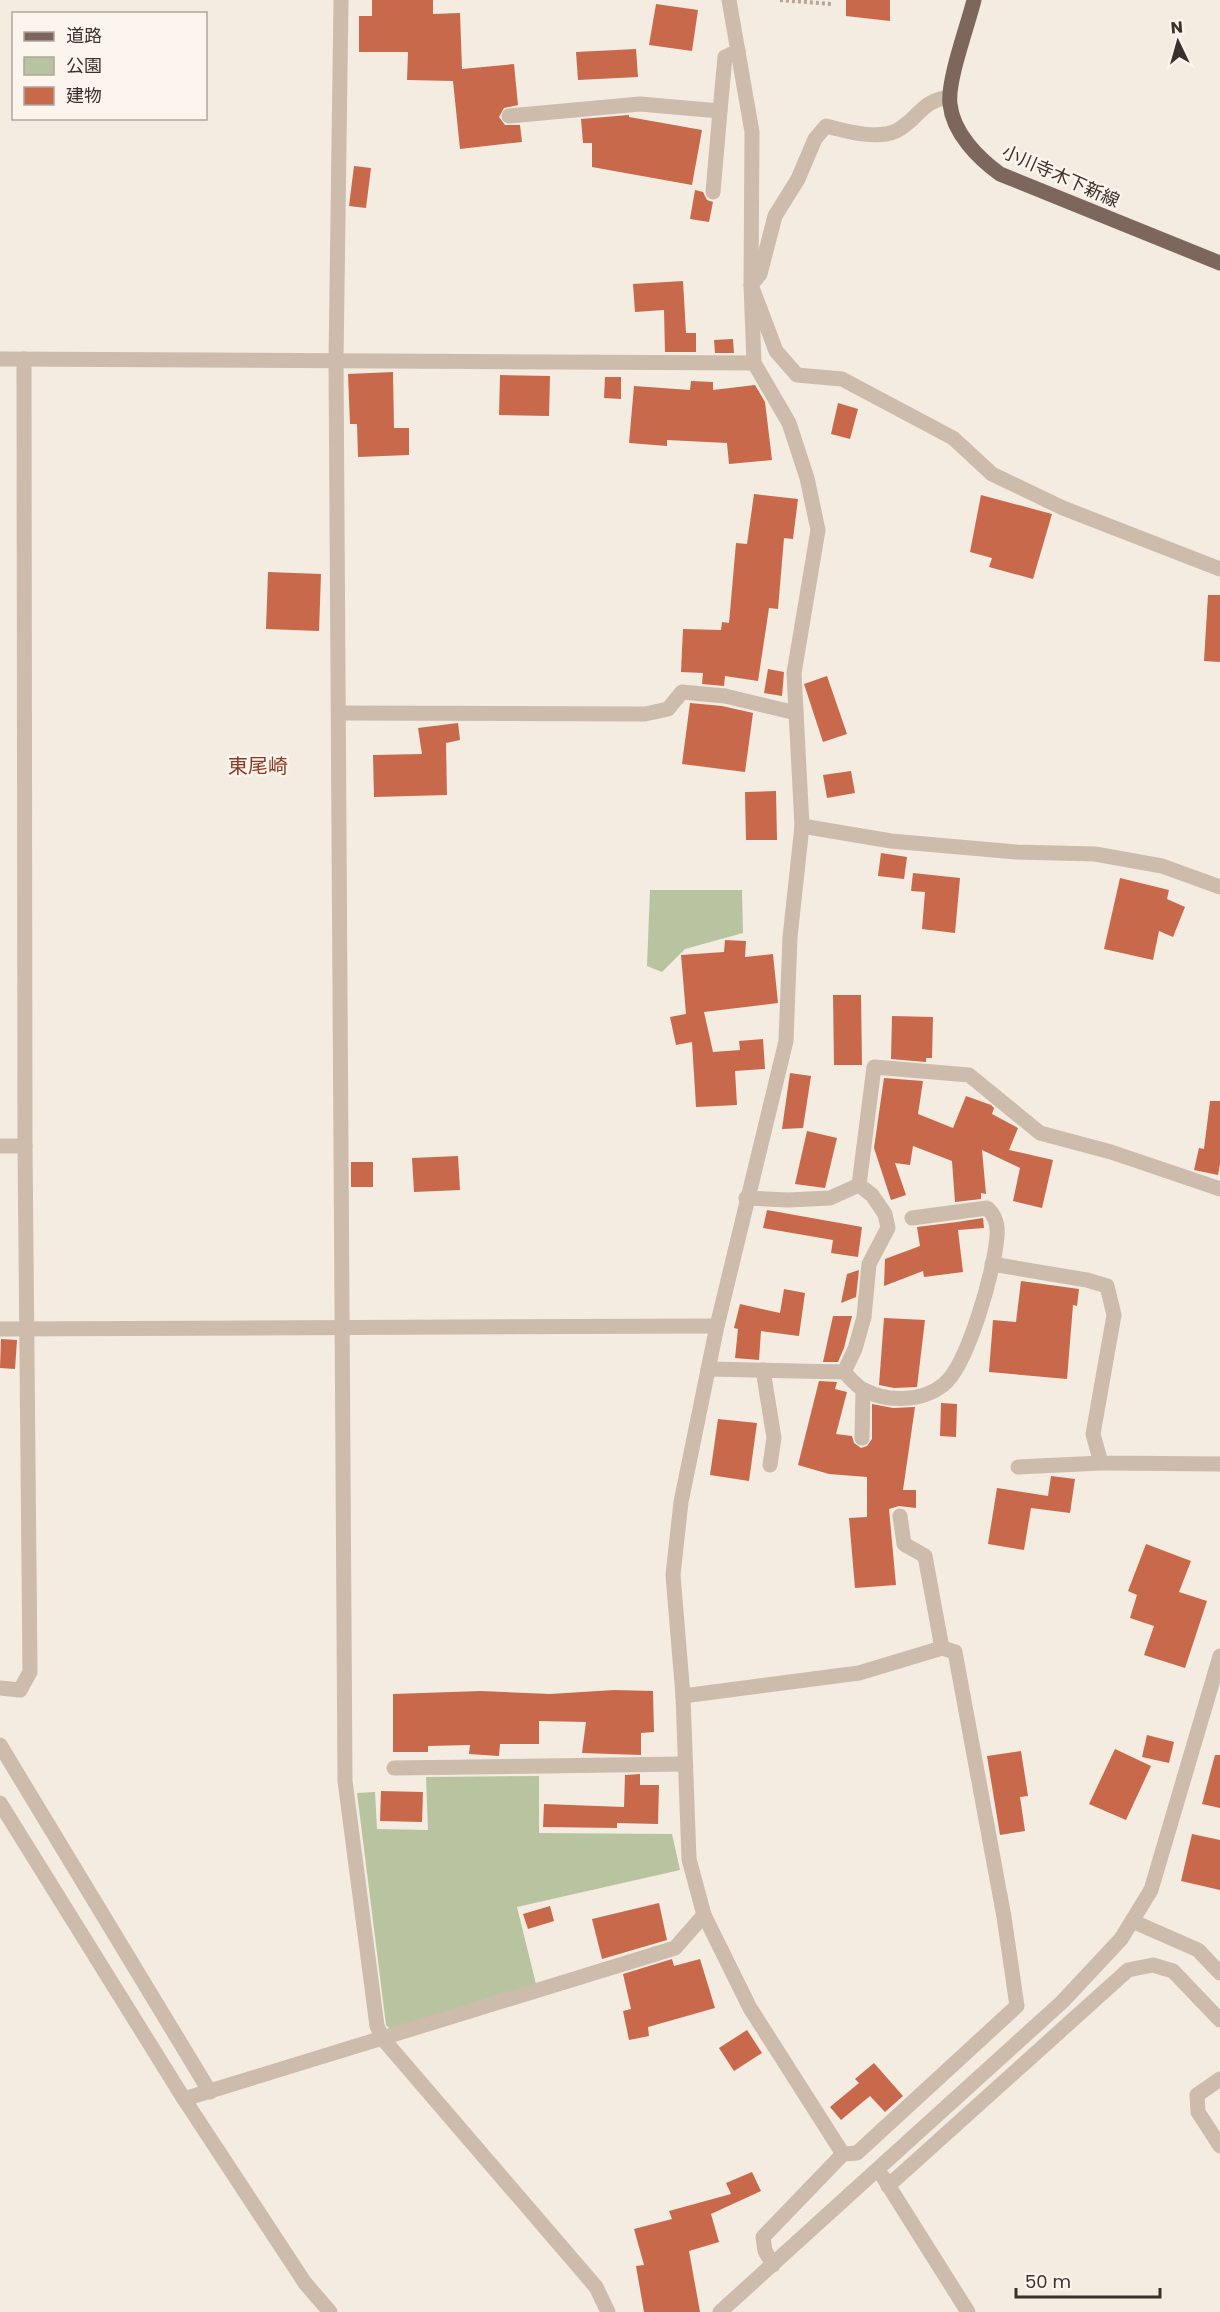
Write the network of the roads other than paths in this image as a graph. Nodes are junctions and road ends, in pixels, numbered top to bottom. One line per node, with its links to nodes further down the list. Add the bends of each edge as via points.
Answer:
1 (341, 0): 13 (street)
2 (729, 0): 4 (street)
3 (974, 0): 5 (main road, 小川寺木下新線)
4 (738, 51): 6 (street, via 725,57); 10 (street, via 752,132)
5 (950, 97): 9 (main road, 小川寺木下新線, via 953,120 979,158 1000,174); 10 (street, via 924,105 894,132 878,135 826,126 815,139 798,179 775,216 760,274)
6 (720, 111): 7 (street, via 640,104); 8 (street)
7 (509, 116)
8 (713, 192)
9 (1220, 263)
10 (751, 285): 14 (street); 15 (street, via 776,351 798,375 842,379 953,438 992,474 1063,508)
11 (0, 359): 12 (street)
12 (24, 359): 13 (street); 21 (street)
13 (336, 361): 14 (street); 16 (street)
14 (754, 363): 17 (street, via 789,423 818,530 794,673)
15 (1220, 569)
16 (339, 712): 17 (street, via 645,714 668,709 682,692 725,696); 30 (street)
17 (796, 713): 18 (street)
18 (802, 825): 19 (street, via 891,841 1016,852 1095,854 1162,866); 24 (street, via 790,937 786,1041)
19 (1220, 887)
20 (0, 1146): 21 (street)
21 (25, 1146): 29 (street)
22 (859, 1185): 23 (street, via 874,1067 969,1075 1040,1133); 24 (street, via 830,1198); 33 (street, via 872,1195 888,1228 869,1263 864,1317)
23 (1220, 1189)
24 (746, 1198): 27 (street)
25 (912, 1218): 26 (street, via 987,1208 994,1215 998,1234)
26 (992, 1264): 34 (street, via 972,1334 956,1369 943,1385 919,1397 890,1398); 36 (street, via 1107,1286 1114,1315 1093,1434)
27 (717, 1326): 30 (street); 31 (street)
28 (0, 1329): 29 (street)
29 (28, 1329): 30 (street); 43 (street, via 30,1672 20,1690)
30 (343, 1329): 53 (street, via 345,1781 377,2026)
31 (708, 1369): 32 (street); 44 (street, via 681,1502 673,1575)
32 (763, 1370): 33 (street); 38 (street, via 774,1437)
33 (844, 1372): 34 (street)
34 (863, 1390): 35 (street)
35 (862, 1438)
36 (1101, 1462): 37 (street); 39 (street)
37 (1220, 1464)
38 (770, 1465)
39 (1018, 1467)
40 (900, 1516): 41 (street, via 904,1544 925,1557)
41 (942, 1648): 44 (street, via 859,1673); 58 (street, via 955,1652 1017,2006 857,2153)
42 (1219, 1665): 50 (street, via 1151,1890)
43 (0, 1688)
44 (683, 1696): 46 (street)
45 (0, 1745): 55 (street)
46 (684, 1764): 47 (street); 49 (street, via 689,1859)
47 (394, 1768)
48 (0, 1803): 56 (street)
49 (704, 1915): 53 (street, via 675,1948); 58 (street, via 750,2008)
50 (1132, 1921): 51 (street, via 1198,1950); 59 (street, via 1121,1939 1062,2002)
51 (1220, 1973)
52 (1220, 2020): 60 (street, via 1173,1971 1153,1965 1128,1970)
53 (383, 2039): 55 (street); 63 (street, via 596,2287)
54 (1220, 2079): 57 (street, via 1197,2095 1198,2112)
55 (210, 2092): 56 (street)
56 (184, 2099): 62 (street, via 305,2283)
57 (1220, 2146)
58 (843, 2154): 61 (street, via 763,2237)
59 (878, 2170): 60 (street); 61 (street)
60 (888, 2186): 65 (street)
61 (773, 2265): 64 (street)
62 (330, 2312)
63 (608, 2312)
64 (720, 2312)
65 (968, 2312)

